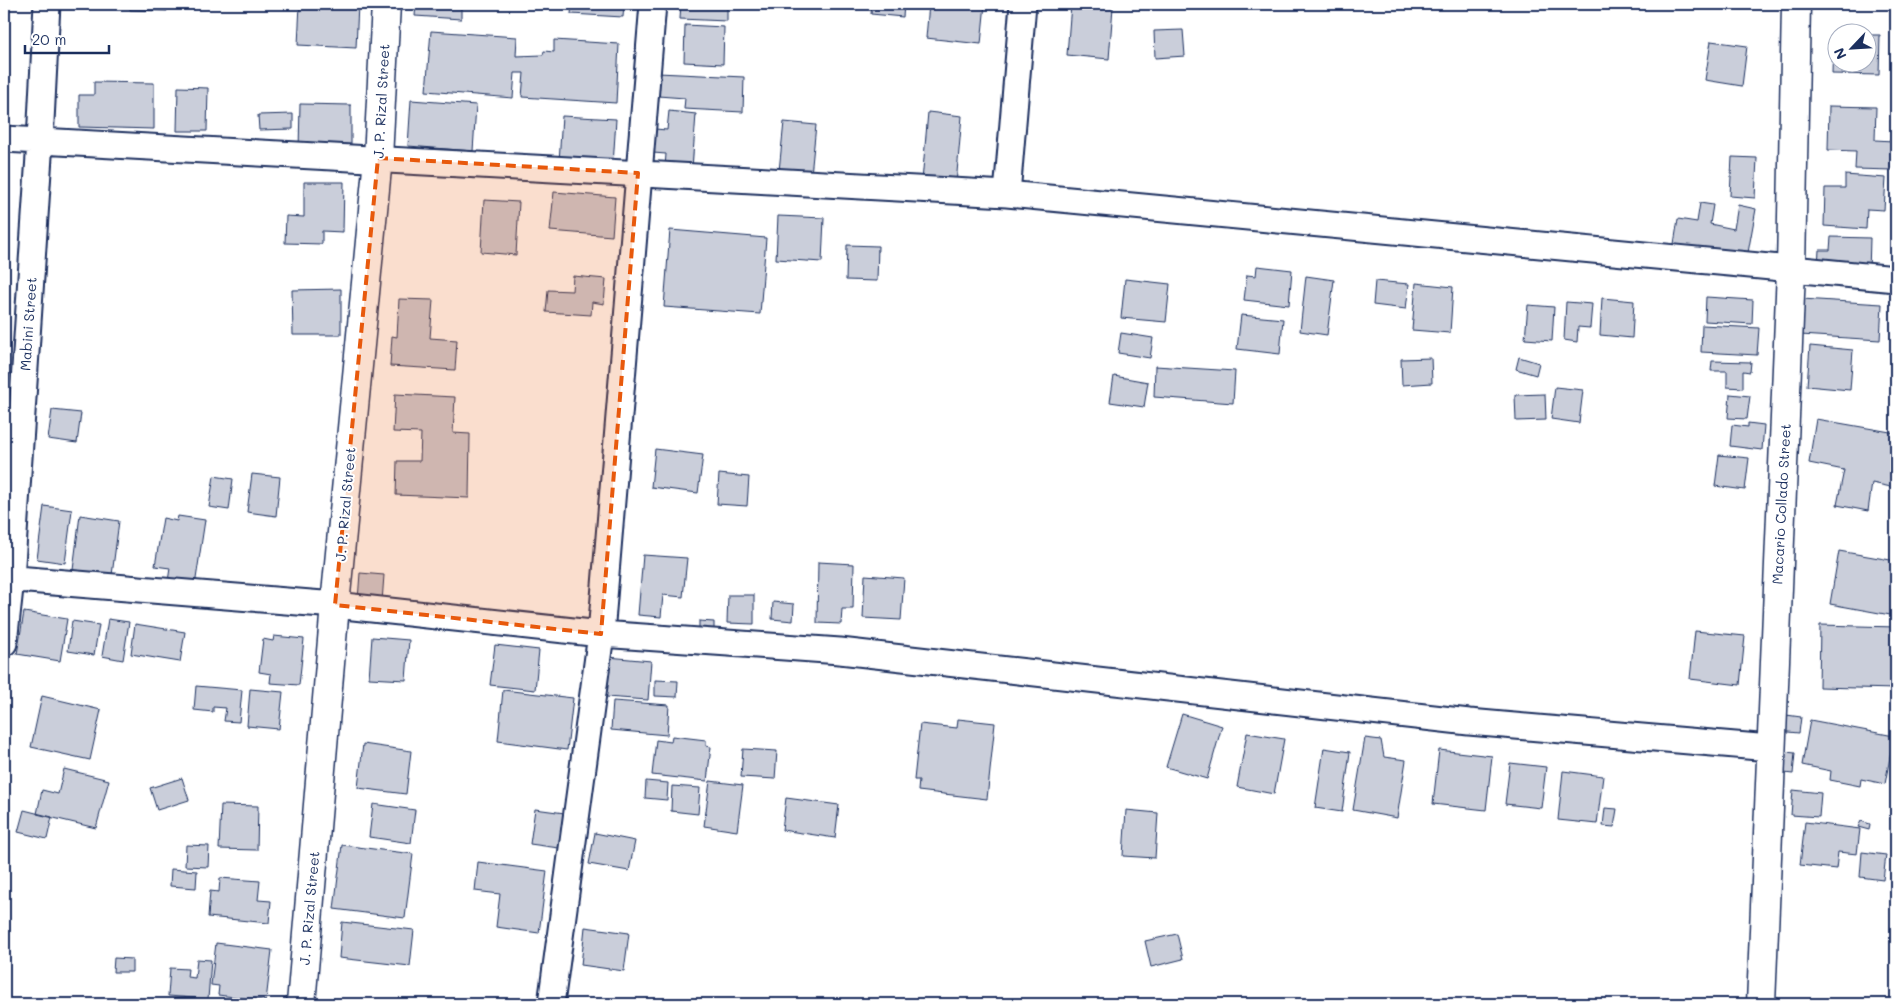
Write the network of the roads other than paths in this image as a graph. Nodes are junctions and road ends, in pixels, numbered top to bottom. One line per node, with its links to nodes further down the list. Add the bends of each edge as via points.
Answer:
1 (46, 4): 7 (street, Mabini Street)
2 (386, 4): 8 (main road, J. P. Rizal Street)
3 (652, 4): 9 (street)
4 (1023, 4): 10 (street)
5 (1796, 4): 11 (main road, Macario Collado Street)
6 (4, 139): 7 (street)
7 (40, 141): 8 (street); 13 (street, Mabini Street)
8 (378, 158): 9 (street); 14 (main road, J. P. Rizal Street)
9 (638, 172): 10 (street); 15 (street)
10 (1007, 194): 11 (street)
11 (1791, 270): 12 (street); 17 (main road, Macario Collado Street)
12 (1896, 279)
13 (7, 578): 14 (street); 16 (street, Mabini Street)
14 (335, 605): 15 (street); 18 (main road, J. P. Rizal Street)
15 (601, 634): 17 (street, via 840,650 1469,722); 19 (street)
16 (4, 643)
17 (1770, 748): 20 (main road, Macario Collado Street)
18 (301, 1004)
19 (551, 1004)
20 (1761, 1004)

